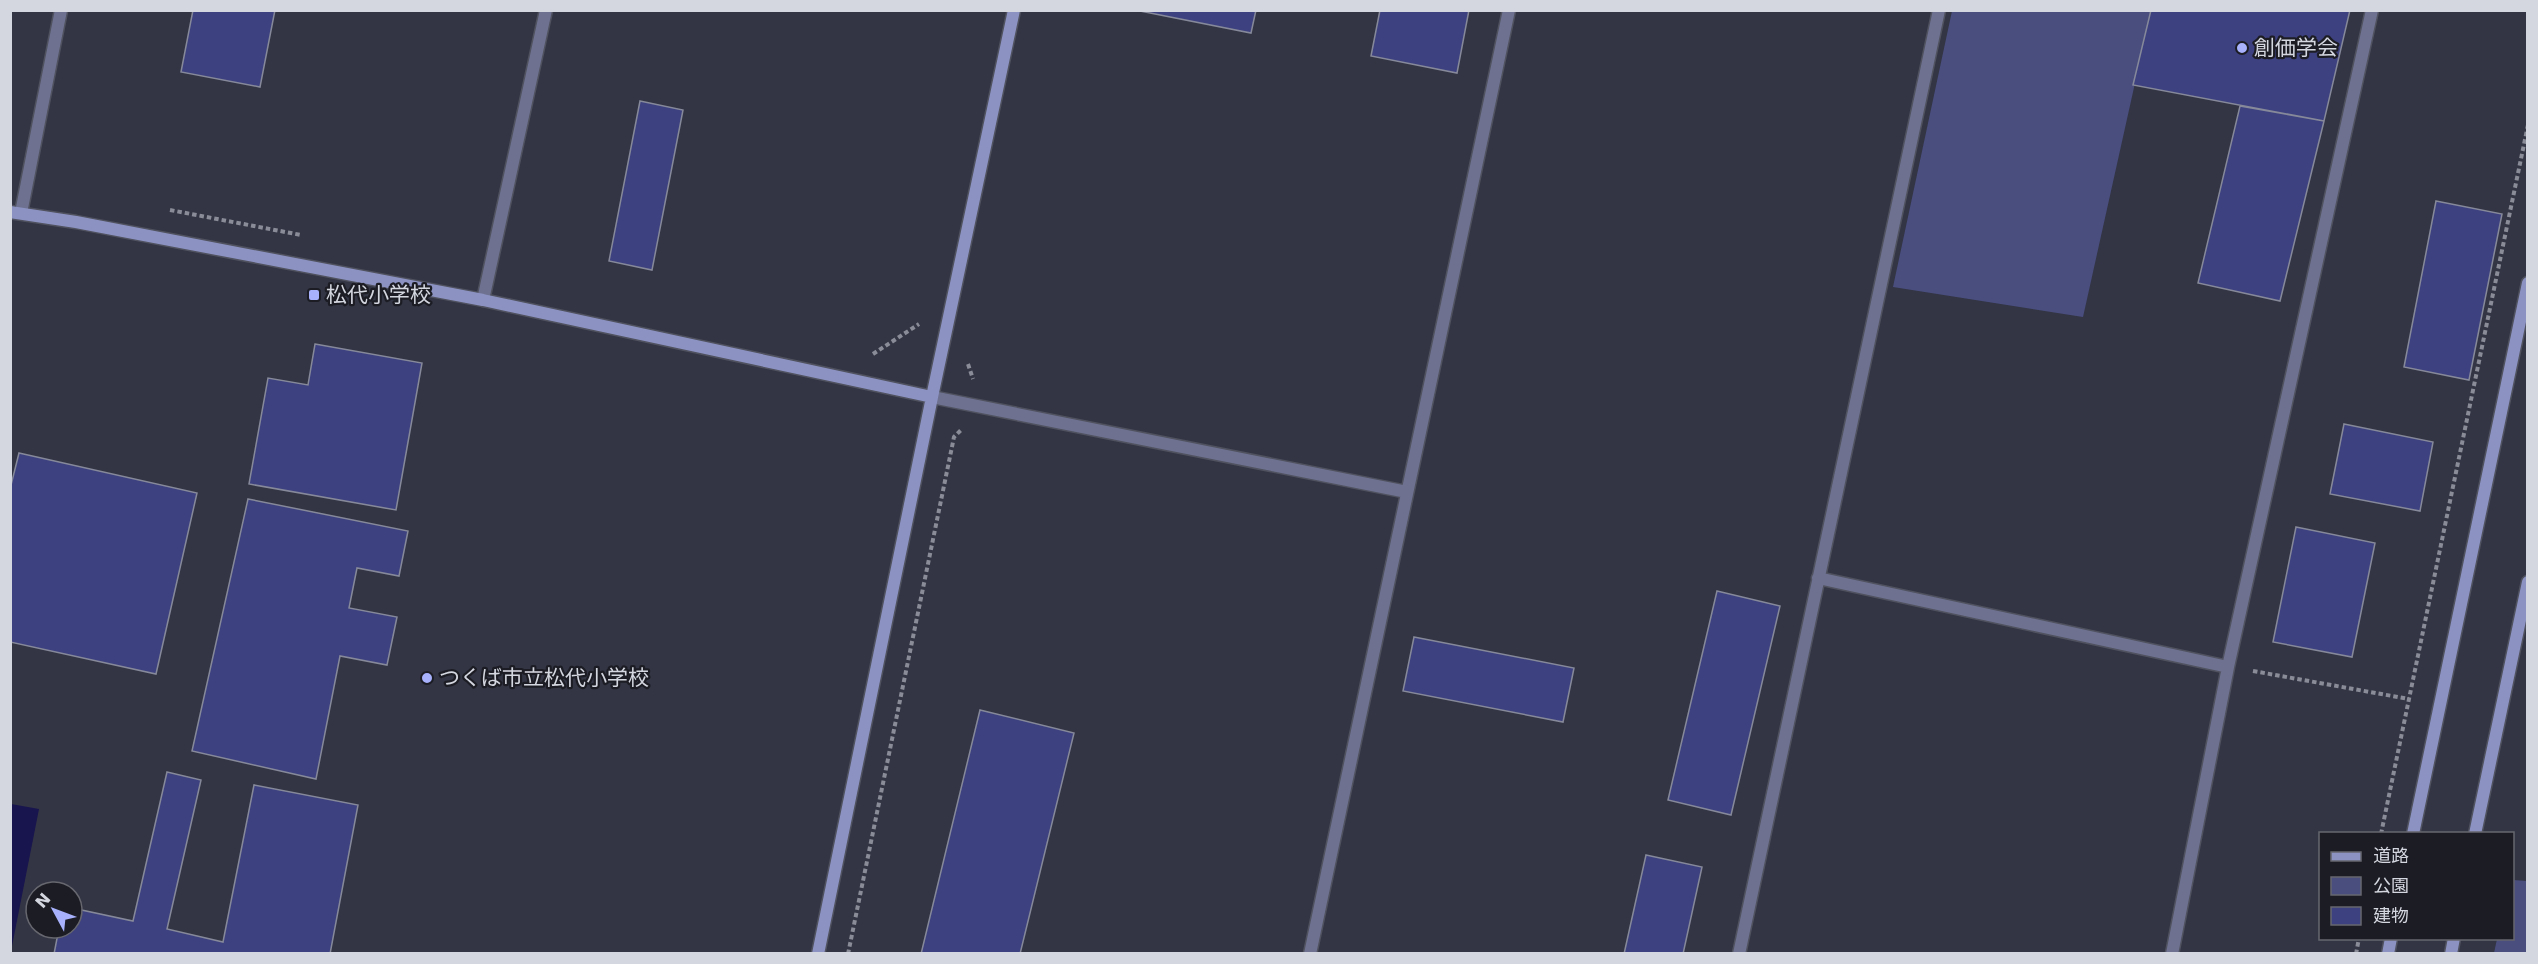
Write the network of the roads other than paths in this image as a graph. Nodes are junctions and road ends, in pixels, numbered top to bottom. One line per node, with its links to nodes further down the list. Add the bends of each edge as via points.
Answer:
1 (61, 10): 7 (street)
2 (546, 10): 9 (street)
3 (1014, 10): 10 (street)
4 (1509, 10): 11 (street)
5 (1939, 10): 12 (street)
6 (2372, 10): 14 (street)
7 (16, 213): 9 (street)
8 (2528, 283): 15 (street)
9 (483, 300): 10 (street)
10 (932, 397): 11 (street); 17 (street)
11 (1407, 492): 18 (street)
12 (1818, 578): 14 (street); 19 (street)
13 (2528, 582): 16 (street)
14 (2228, 667): 20 (street)
15 (2413, 832)
16 (2475, 832)
17 (818, 954)
18 (1310, 954)
19 (1739, 954)
20 (2172, 954)

